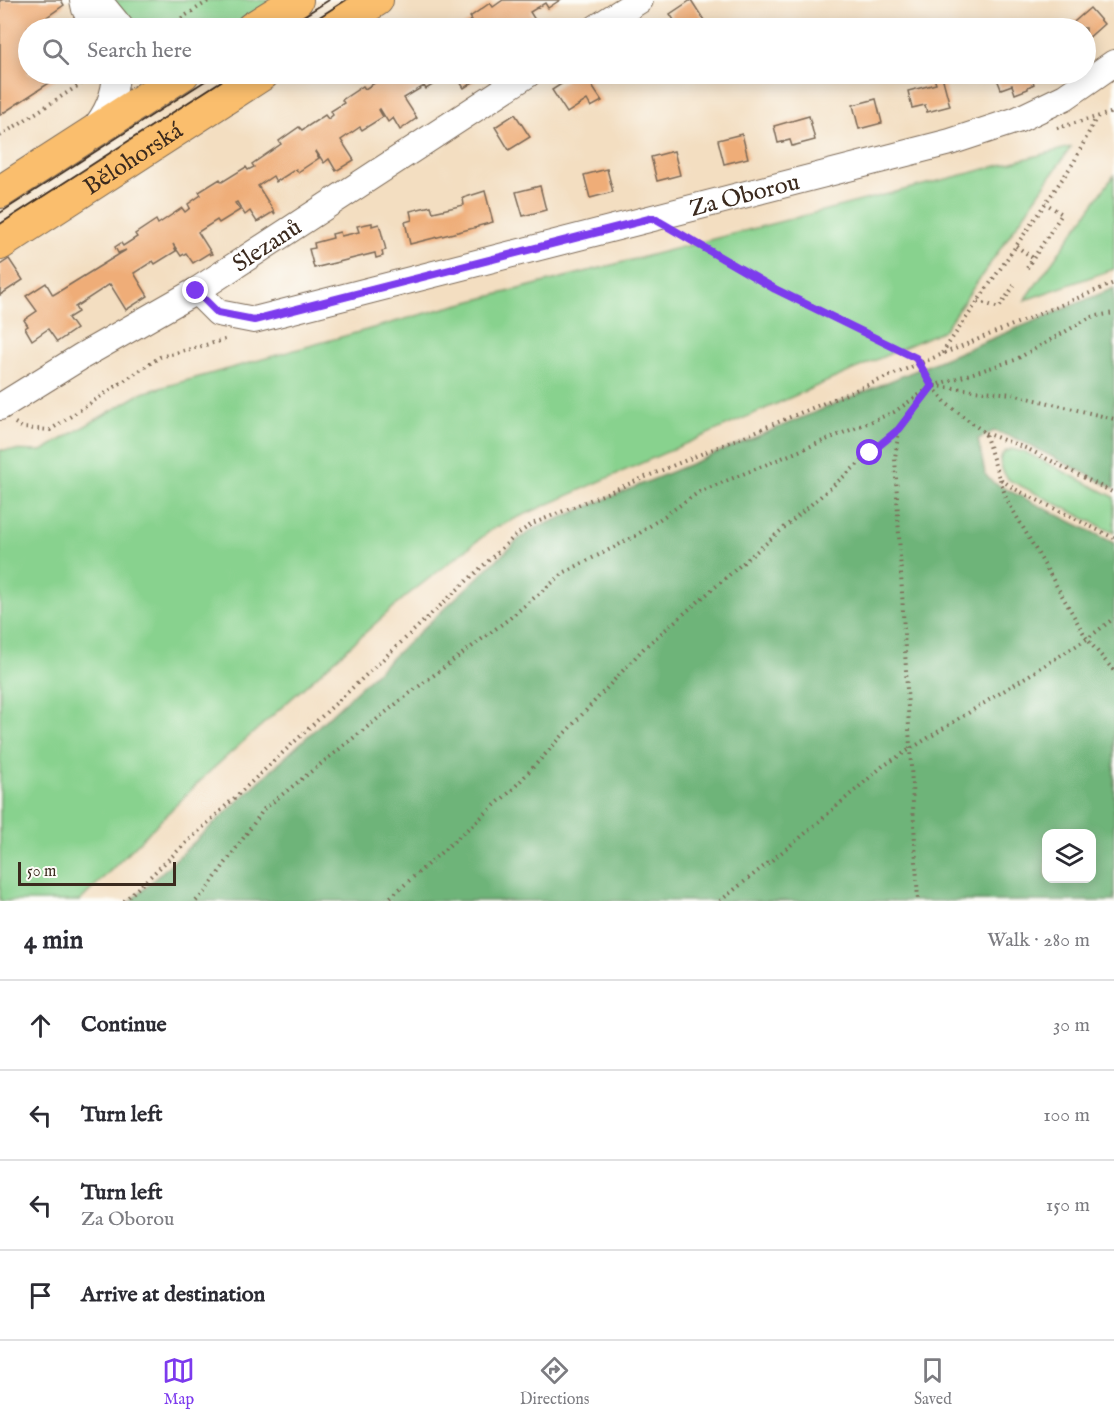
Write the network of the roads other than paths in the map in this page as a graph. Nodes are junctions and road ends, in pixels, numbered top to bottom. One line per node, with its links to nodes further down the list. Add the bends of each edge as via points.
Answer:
1 (83, 0): 6 (street)
2 (98, 0): 7 (street)
3 (297, 0): 8 (main road)
4 (377, 0): 9 (main road)
5 (640, 0): 10 (street)
6 (90, 18)
7 (113, 18)
8 (268, 18)
9 (349, 18)
10 (612, 18)
11 (1114, 63): 12 (street, Za Oborou)
12 (1096, 76)
13 (114, 84): 18 (street, via 108,109)
14 (168, 84): 18 (main road, Bělohorská)
15 (248, 84): 20 (main road, Bělohorská)
16 (513, 84): 21 (street, Slezanů)
17 (1085, 84): 21 (street, Za Oborou, via 1065,98 1017,120 950,142 254,320 218,313)
18 (90, 134): 19 (main road, Bělohorská)
19 (0, 192)
20 (0, 244)
21 (196, 291): 22 (street, Slezanů, via 82,356)
22 (6, 413)

